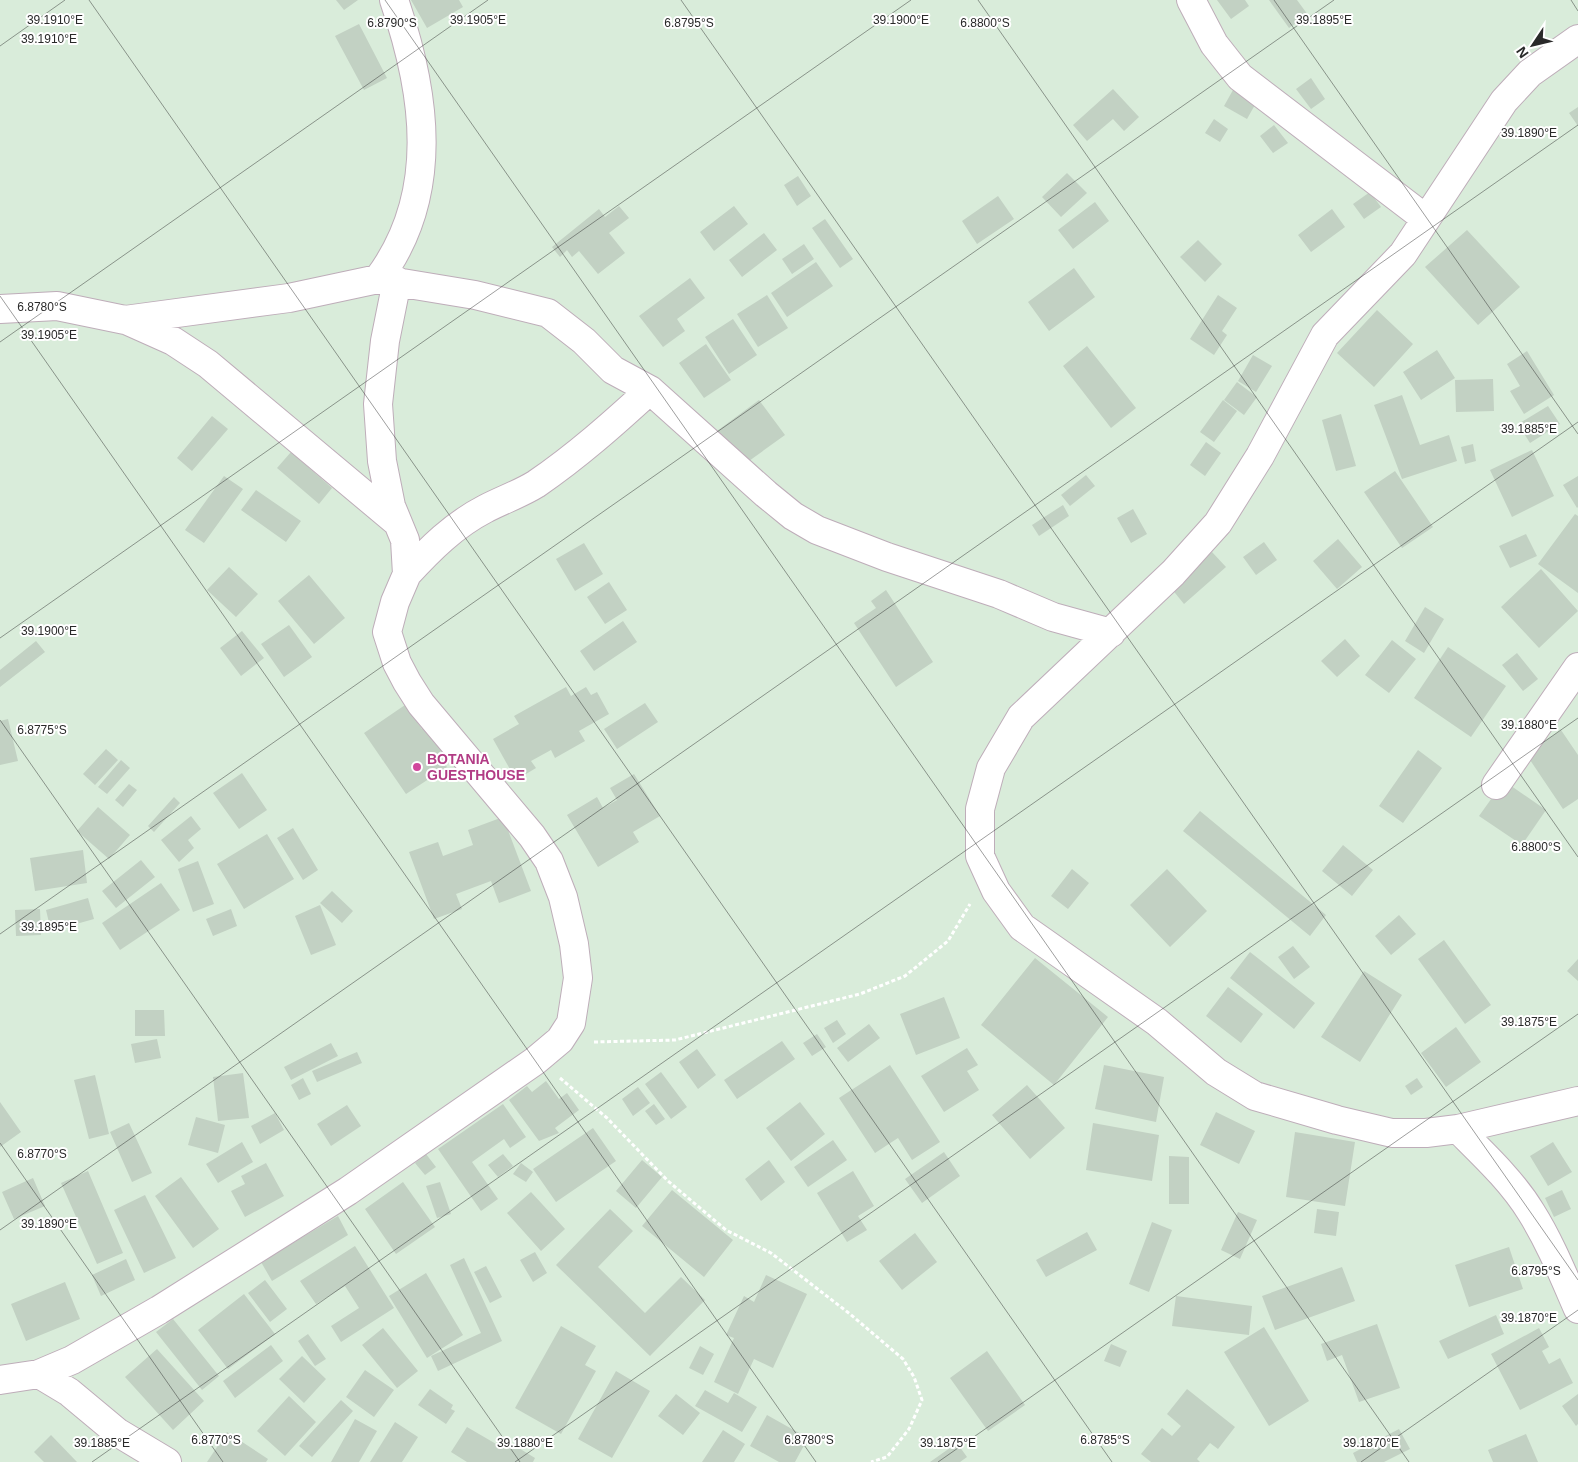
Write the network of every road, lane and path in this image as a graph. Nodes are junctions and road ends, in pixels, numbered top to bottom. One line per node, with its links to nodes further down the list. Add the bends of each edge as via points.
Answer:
1 (394, 0): 5 (street, via 408,40 422,146 412,215)
2 (1191, 0): 4 (street, via 1214,44 1240,77)
3 (1578, 39): 4 (street, via 1530,73 1504,101)
4 (1426, 219): 11 (street, via 1403,254 1325,335 1260,456 1218,523 1172,574)
5 (388, 280): 7 (street, via 289,298); 8 (street, via 475,295 548,313 584,341 613,370); 9 (street, via 378,404 382,462)
6 (0, 309): 7 (street, via 57,306)
7 (125, 320): 9 (street, via 173,341 208,364)
8 (650, 390): 10 (street, via 561,466 534,485 484,509 434,544); 11 (street, via 766,494 817,530 999,594 1053,617)
9 (398, 523): 10 (street, via 405,540)
10 (407, 574): 15 (street, via 394,602 387,632 397,664 422,704 550,861 563,897 578,978 571,1023)
11 (1111, 633): 14 (street, via 1021,717 991,768 980,809 980,856)
12 (1578, 667): 13 (street)
13 (1496, 785)
14 (988, 874): 15 (path, via 948,941 905,976 860,994 675,1040 621,1043); 18 (street, via 1022,927 1157,1022 1216,1072 1255,1096 1392,1133 1426,1134)
15 (560, 1040): 16 (street)
16 (535, 1061): 20 (street, via 348,1191 159,1310 81,1355); 23 (path, via 574,1088 668,1181 726,1230 771,1253 903,1359 922,1400 909,1429 887,1457)
17 (1578, 1101): 18 (street)
18 (1458, 1129): 19 (street, via 1514,1188 1532,1213)
19 (1578, 1309)
20 (38, 1374): 21 (street); 22 (street, via 69,1392 117,1432)
21 (0, 1380)
22 (167, 1462)
23 (871, 1462)

